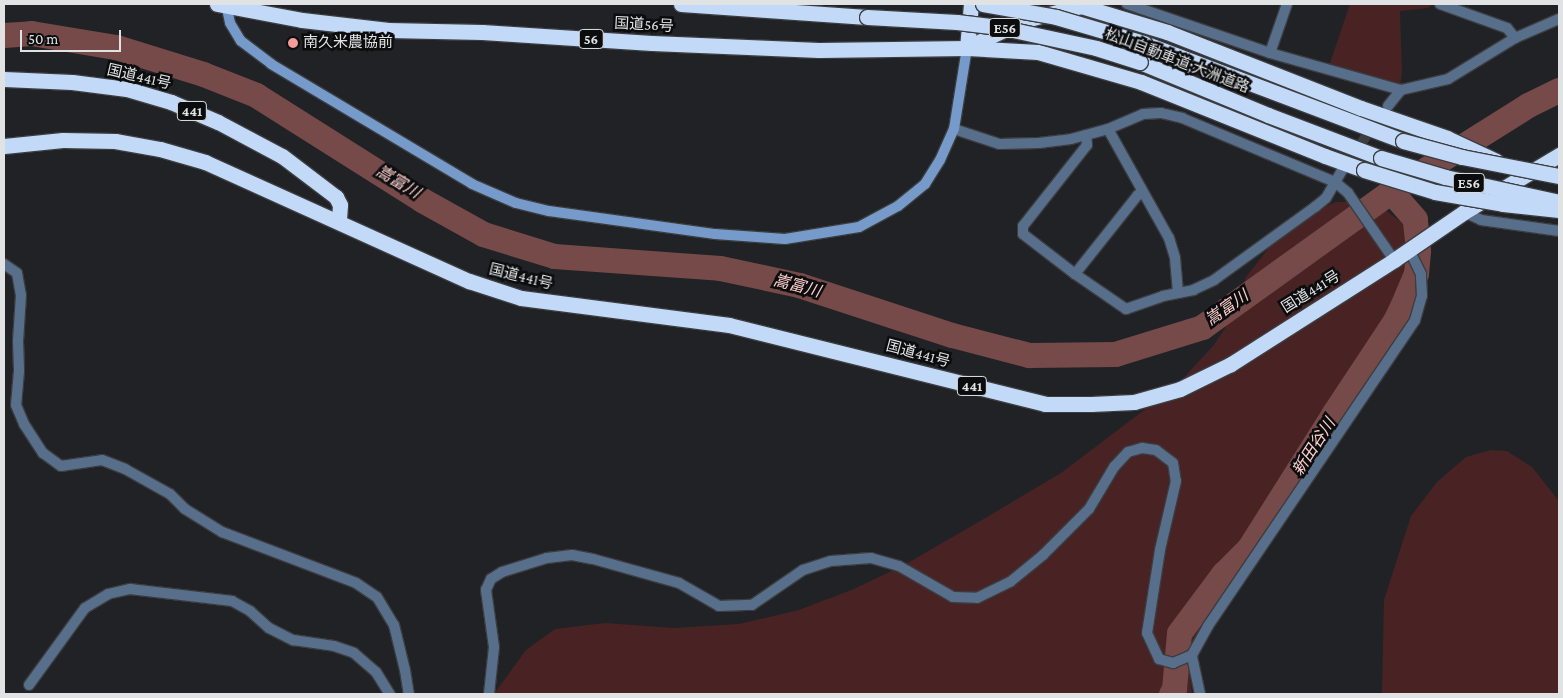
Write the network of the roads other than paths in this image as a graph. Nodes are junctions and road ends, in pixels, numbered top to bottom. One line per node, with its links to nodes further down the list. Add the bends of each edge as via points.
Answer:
1 (223, 4): 12 (highway, 国道56号 / 56, via 302,20 388,30 819,50); 17 (street, via 241,41 271,64 472,184 516,203 550,211 725,234 785,239 820,235 858,227 898,206 924,184 940,160)
2 (681, 4): 27 (highway, 松山自動車道;大洲道路 / E56, bridge, via 957,22 1000,27 1087,46 1140,62 1381,158 1454,179)
3 (971, 4): 12 (highway)
4 (983, 4): 23 (highway, 松山自動車道;大洲道路 / E56, bridge, via 1056,17 1144,43 1403,141)
5 (1010, 4): 9 (highway, via 1020,14)
6 (1127, 4): 13 (street)
7 (1288, 4): 13 (street)
8 (1440, 4): 11 (street, via 1507,28)
9 (1031, 18): 12 (highway); 23 (highway, bridge, via 1081,6 1167,32 1447,138)
10 (1559, 19): 11 (street)
11 (1516, 38): 15 (street, via 1448,79)
12 (967, 48): 17 (street); 28 (highway, 国道56号, bridge, via 1038,52 1099,68 1325,156 1435,192)
13 (1270, 54): 15 (street)
14 (4, 79): 30 (highway, 国道441号 / 441, via 72,82 127,89 210,118 282,156 317,181 336,197 340,205)
15 (1401, 90): 16 (street)
16 (1388, 106)
17 (954, 129): 19 (street, via 999,144 1039,143)
18 (1108, 129): 19 (street); 25 (street, via 1143,114 1161,113 1213,130); 26 (street)
19 (1086, 135): 35 (street, via 1087,145 1022,226 1023,234)
20 (4, 146): 30 (highway, 国道441号 / 441, via 63,140 106,141 160,149 205,162)
21 (1559, 155): 29 (highway, 国道441号 / 441)
22 (1343, 168): 25 (street)
23 (1512, 168): 24 (highway, 松山自動車道;大洲道路 / E56, bridge)
24 (1559, 176)
25 (1335, 182): 33 (street, via 1348,192); 36 (street, via 1326,198 1315,208 1214,280 1193,290)
26 (1142, 192): 35 (street); 36 (street, via 1169,238 1175,258)
27 (1559, 201)
28 (1559, 210)
29 (1464, 212): 31 (street, via 1481,220); 32 (highway, 国道441号 / 441)
30 (339, 221): 33 (highway, 国道441号 / 441, via 469,281 521,298 729,325 1045,404 1134,402 1180,389 1231,364)
31 (1559, 231)
32 (1409, 249): 33 (highway, 国道441号 / 441); 37 (street, via 1421,274 1422,296 1415,320 1208,626)
33 (1394, 260)
34 (4, 264): 40 (street, via 17,274 21,295 16,405 43,453 61,466 102,460 125,469 170,494 185,509 222,532 356,583 377,597 394,625)
35 (1076, 274): 36 (street, via 1126,310)
36 (1178, 292)
37 (1192, 655): 41 (street, via 1173,663 1160,659 1147,633 1160,550 1176,481 1173,463 1156,450 1142,448 1128,452 1114,467 1088,510 1043,555 1010,582 977,598 953,598 899,566 871,558 831,561 803,570 752,605 719,606 679,583 572,555 547,558 502,572 491,580 486,590 494,647); 42 (street)
38 (30, 685): 39 (street, via 85,608 108,594 130,590 232,601 250,611 269,628 293,640 354,652 376,672)
39 (390, 694)
40 (409, 694)
41 (489, 694)
42 (1200, 694)

